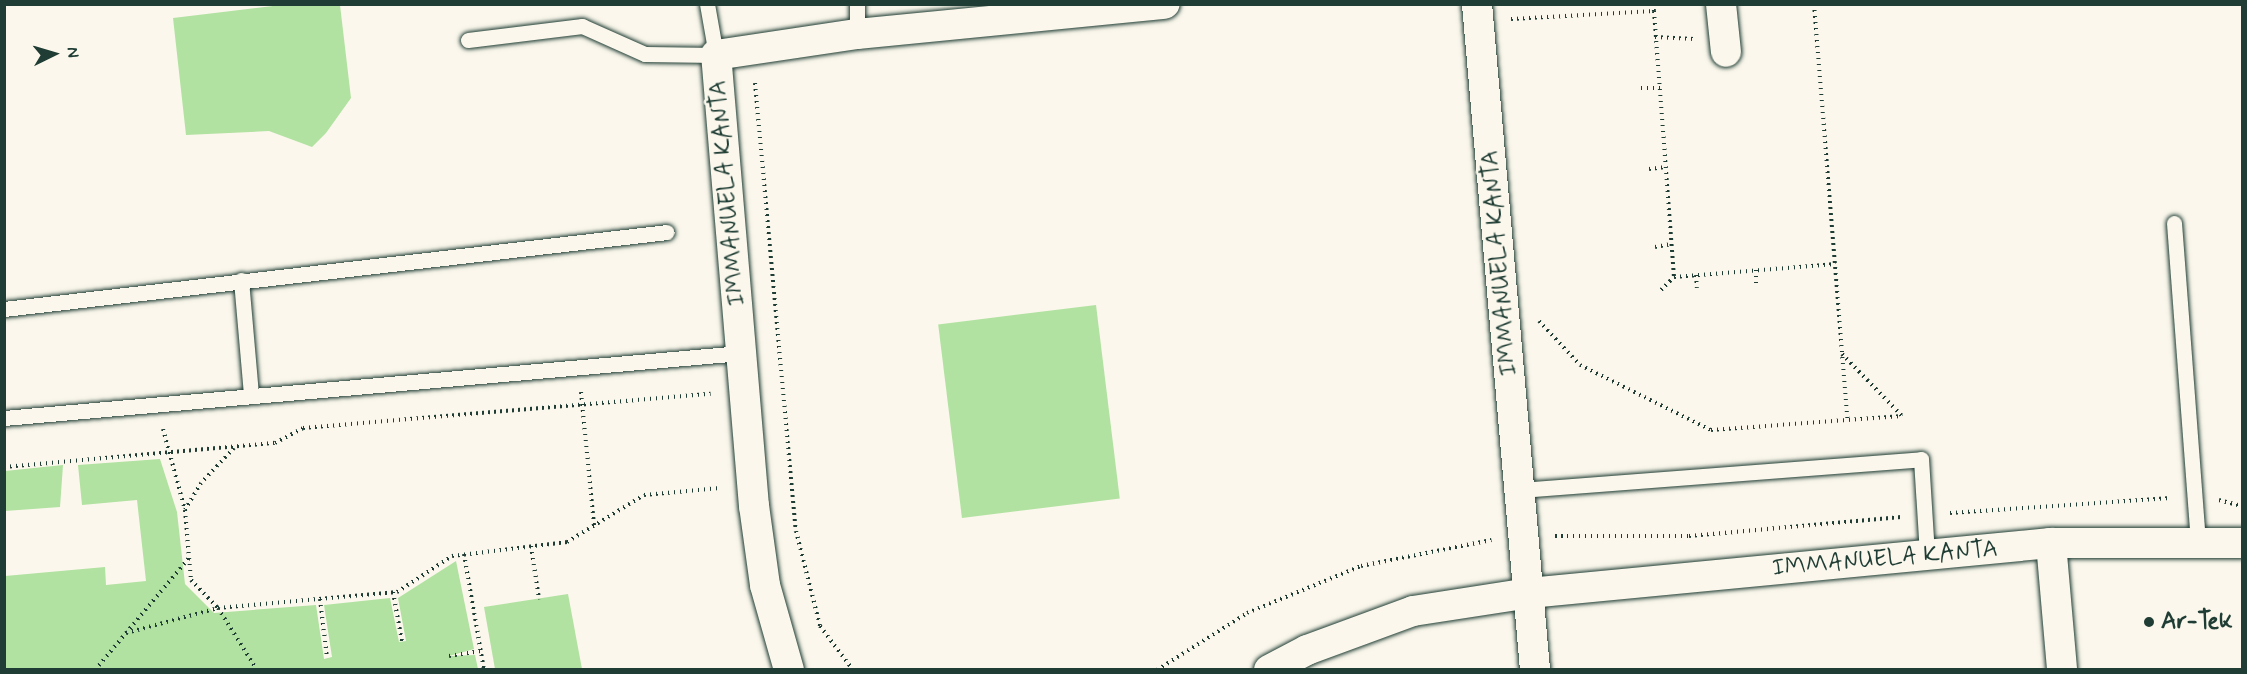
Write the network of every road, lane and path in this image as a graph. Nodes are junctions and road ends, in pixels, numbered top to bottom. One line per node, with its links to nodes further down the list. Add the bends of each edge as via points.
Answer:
1 (706, 4): 14 (lane)
2 (1165, 4): 8 (street, IMMANUELA KANTA)
3 (1653, 4): 6 (path)
4 (1721, 4): 13 (street)
5 (1814, 4): 23 (path)
6 (1654, 11): 7 (path); 9 (path)
7 (1489, 12): 46 (street, IMMANUELA KANTA)
8 (857, 19): 12 (street, IMMANUELA KANTA)
9 (1655, 37): 11 (path); 16 (path)
10 (468, 40): 14 (lane, via 582,26 645,54)
11 (1699, 40)
12 (752, 49): 14 (street, IMMANUELA KANTA); 77 (path, via 796,531 820,626)
13 (1726, 52)
14 (716, 55): 33 (street, IMMANUELA KANTA)
15 (1641, 88): 16 (path)
16 (1660, 88): 17 (path)
17 (1666, 167): 18 (path); 21 (path)
18 (1649, 169)
19 (2174, 223): 57 (lane)
20 (667, 232): 27 (lane)
21 (1672, 244): 22 (path); 26 (path)
22 (1655, 247)
23 (1835, 264): 24 (path); 34 (path)
24 (1756, 270): 25 (path); 28 (path)
25 (1696, 275): 26 (path); 29 (path)
26 (1674, 277): 30 (path)
27 (241, 280): 31 (lane); 37 (lane)
28 (1756, 283)
29 (1697, 288)
30 (1661, 290)
31 (4, 309)
32 (1534, 315): 40 (path, via 1580,364 1711,430)
33 (741, 353): 35 (lane); 76 (street, IMMANUELA KANTA, via 765,585)
34 (1842, 354): 40 (path); 40 (path, via 1902,416)
35 (579, 367): 37 (lane); 38 (path)
36 (718, 393): 38 (path)
37 (251, 394): 39 (lane)
38 (582, 405): 42 (path, via 303,428 274,443); 53 (path)
39 (4, 418)
40 (1848, 423)
41 (163, 428): 43 (path)
42 (234, 448): 43 (path); 50 (path, via 201,483)
43 (167, 451): 44 (path); 50 (path)
44 (4, 467)
45 (726, 488): 53 (path, via 644,495)
46 (1521, 490): 61 (lane, via 1921,459); 64 (street, IMMANUELA KANTA)
47 (2180, 498): 51 (path)
48 (2212, 498): 49 (path)
49 (2242, 506)
50 (185, 510): 62 (path)
51 (1944, 513)
52 (1909, 516): 54 (path, via 1689,536)
53 (594, 525): 59 (path, via 567,542)
54 (1548, 536)
55 (1503, 538): 78 (path, via 1361,566 1247,613)
56 (2051, 543): 57 (street, IMMANUELA KANTA); 61 (street, IMMANUELA KANTA); 81 (street)
57 (2198, 543): 58 (street, IMMANUELA KANTA)
58 (2242, 543)
59 (531, 546): 60 (path); 65 (path)
60 (464, 554): 63 (path, via 452,556); 70 (path)
61 (1927, 555): 64 (street, IMMANUELA KANTA)
62 (189, 558): 67 (path, via 191,580); 68 (path)
63 (393, 592): 66 (path); 69 (path)
64 (1529, 593): 79 (street, IMMANUELA KANTA, via 1413,611 1306,650); 80 (street)
65 (539, 598)
66 (320, 599): 67 (path); 72 (path)
67 (219, 608): 68 (path); 74 (path)
68 (126, 633): 73 (path)
69 (402, 641)
70 (481, 651): 71 (path); 75 (path)
71 (449, 656)
72 (327, 658)
73 (95, 669)
74 (257, 669)
75 (484, 669)
76 (789, 669)
77 (853, 669)
78 (1157, 669)
79 (1269, 669)
80 (1535, 669)
81 (2062, 669)

